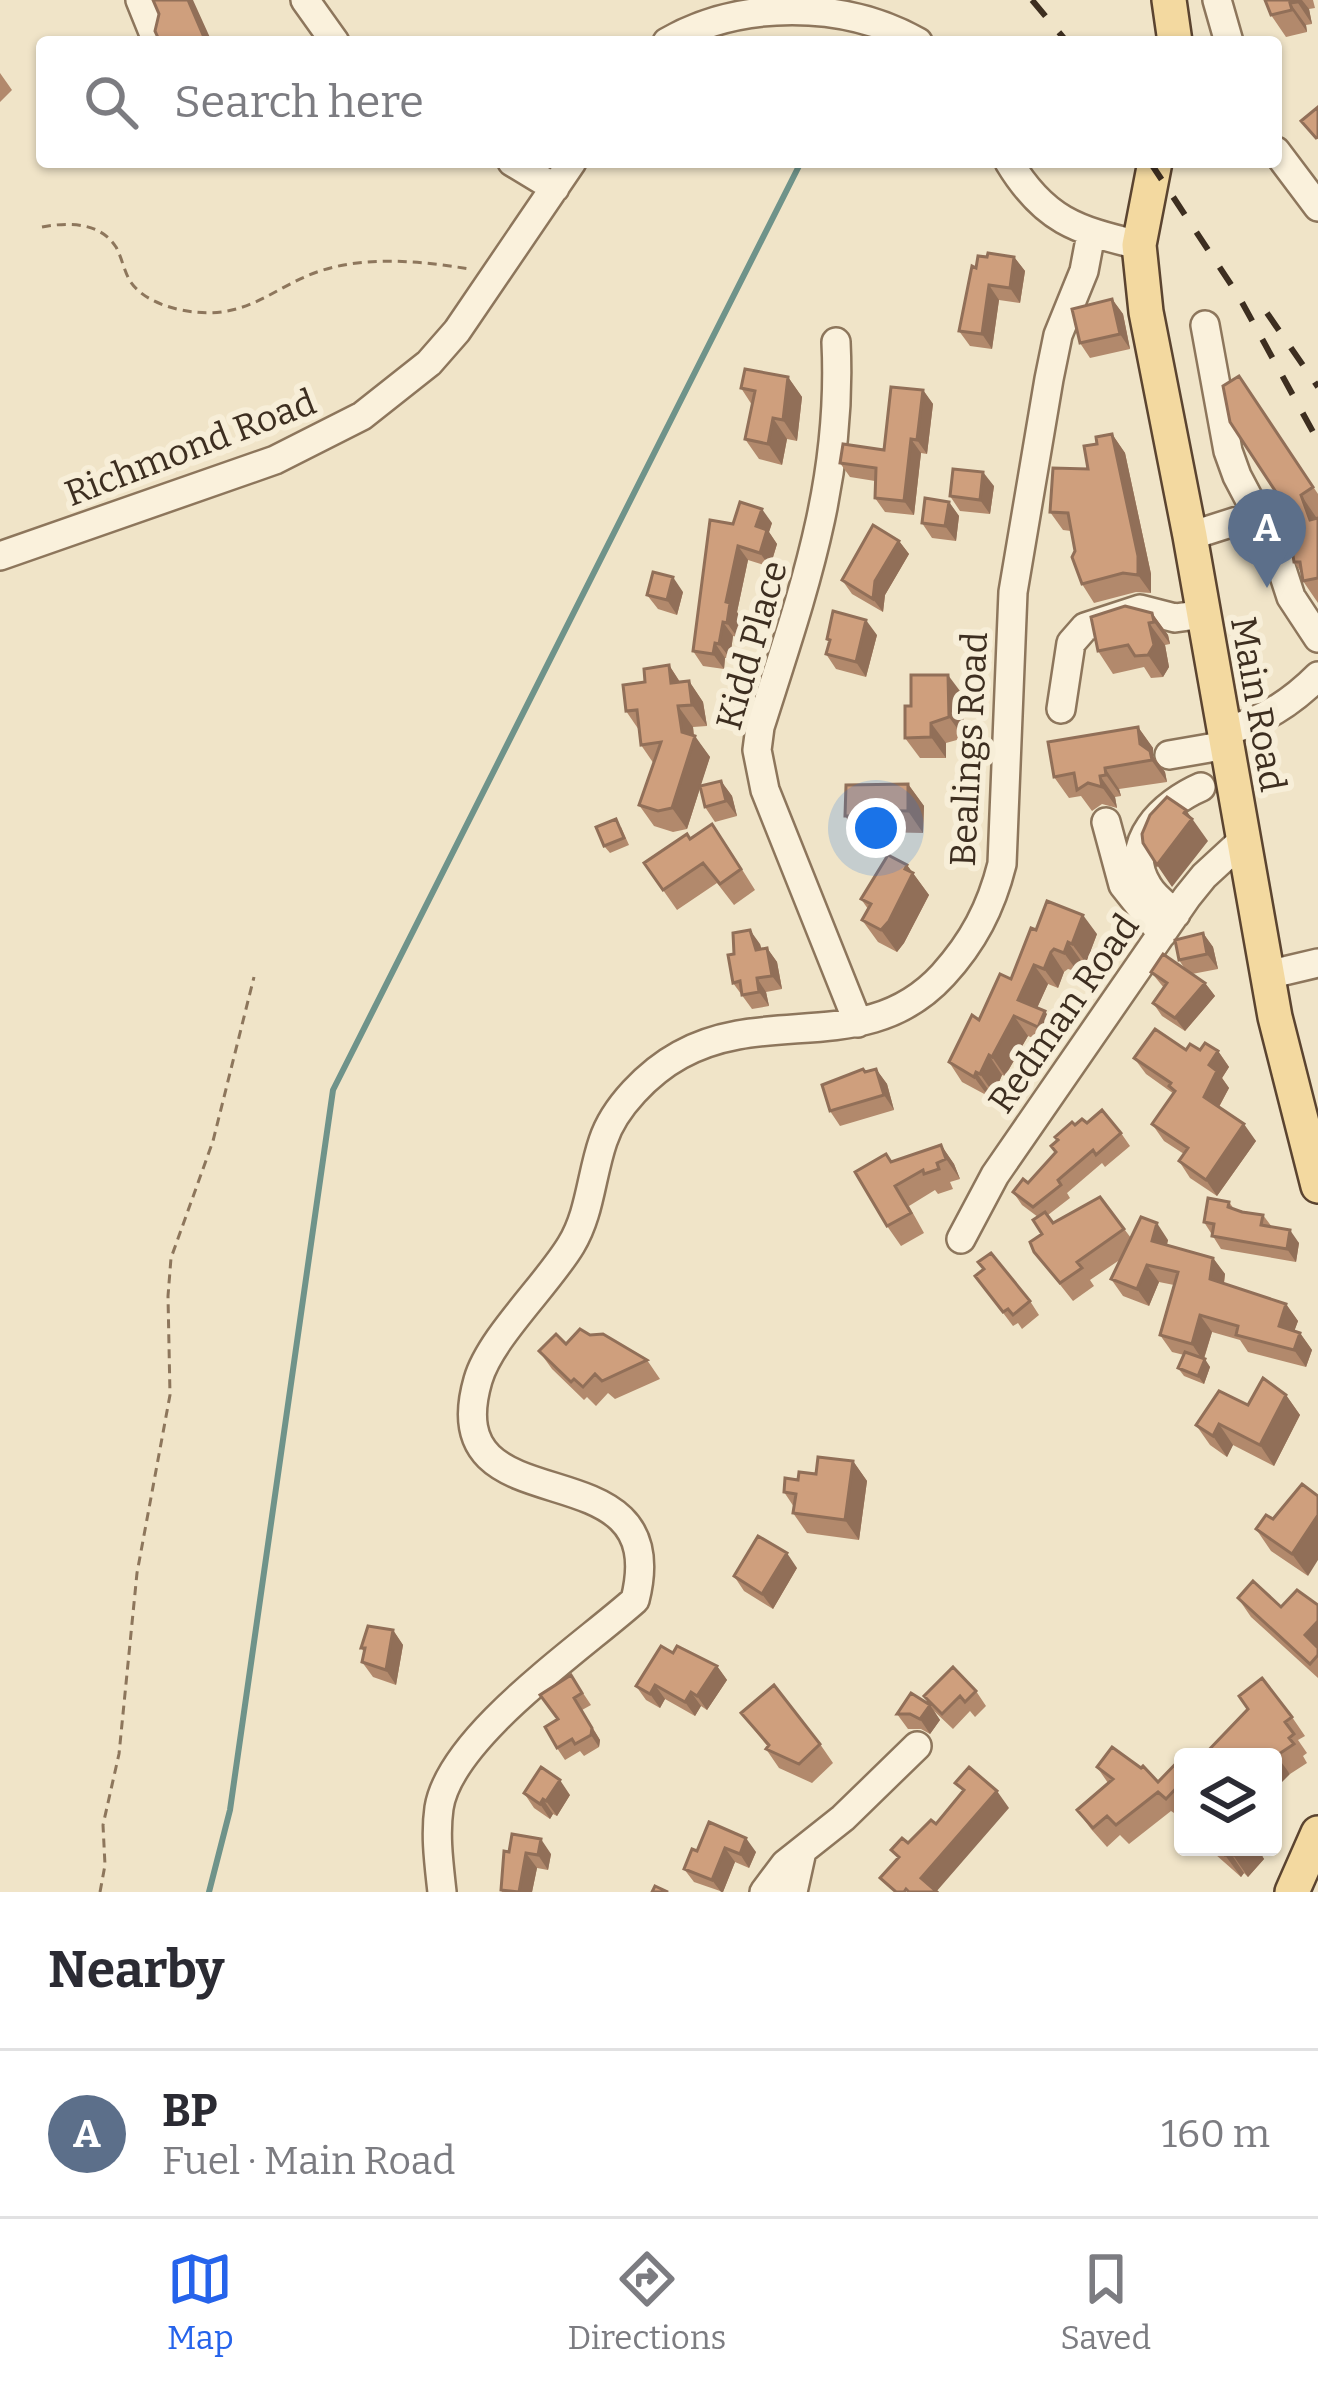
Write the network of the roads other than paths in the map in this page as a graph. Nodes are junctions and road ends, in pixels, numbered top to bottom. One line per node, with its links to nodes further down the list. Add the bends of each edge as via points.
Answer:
1 (140, 0): 5 (street)
2 (305, 0): 6 (street)
3 (1169, 0): 9 (main road)
4 (1217, 0): 10 (street)
5 (155, 36)
6 (330, 36)
7 (681, 36): 8 (street, via 727,15 812,7 854,12)
8 (905, 36)
9 (1173, 36)
10 (1227, 36)
11 (1282, 159): 17 (street)
12 (522, 168): 16 (street)
13 (568, 168): 16 (street, Richmond Road)
14 (1014, 168): 18 (street, via 1051,215)
15 (1154, 168): 19 (main road, Main Road)
16 (555, 188): 24 (street, Richmond Road, via 429,363 362,416 275,460)
17 (1318, 207)
18 (1091, 234): 19 (street); 37 (street, Bealings Road, via 1058,335 1013,592 1005,831 995,892 973,939 923,996)
19 (1139, 245): 23 (main road, Main Road)
20 (1205, 326): 22 (street, via 1228,451)
21 (836, 342): 37 (street, Kidd Place, via 826,506 757,750 765,790)
22 (1256, 515): 23 (street); 26 (street)
23 (1190, 536): 25 (main road, Main Road)
24 (0, 556)
25 (1204, 614): 28 (street, via 1140,609 1084,627 1071,643); 29 (main road, Main Road)
26 (1318, 638)
27 (1318, 676): 29 (street)
28 (1061, 709)
29 (1226, 738): 30 (street); 33 (main road, Main Road)
30 (1169, 755)
31 (1201, 788): 34 (street, via 1155,818 1139,854)
32 (1106, 822): 34 (street, via 1123,885)
33 (1242, 842): 34 (street, Redman Road); 36 (main road, Main Road)
34 (1169, 924): 39 (street, Redman Road, via 995,1174)
35 (1318, 963): 36 (street)
36 (1267, 975): 38 (main road, Main Road)
37 (858, 1023): 43 (street, Bealings Road, via 714,1041 651,1076 604,1137 575,1240 479,1375 473,1423 489,1461 610,1509 636,1539 640,1581 635,1600 455,1765 440,1807)
38 (1318, 1186)
39 (961, 1239)
40 (917, 1746): 42 (street)
41 (1318, 1833): 46 (main road)
42 (802, 1851): 44 (street); 45 (street)
43 (442, 1892)
44 (764, 1892)
45 (794, 1892)
46 (1292, 1892)

